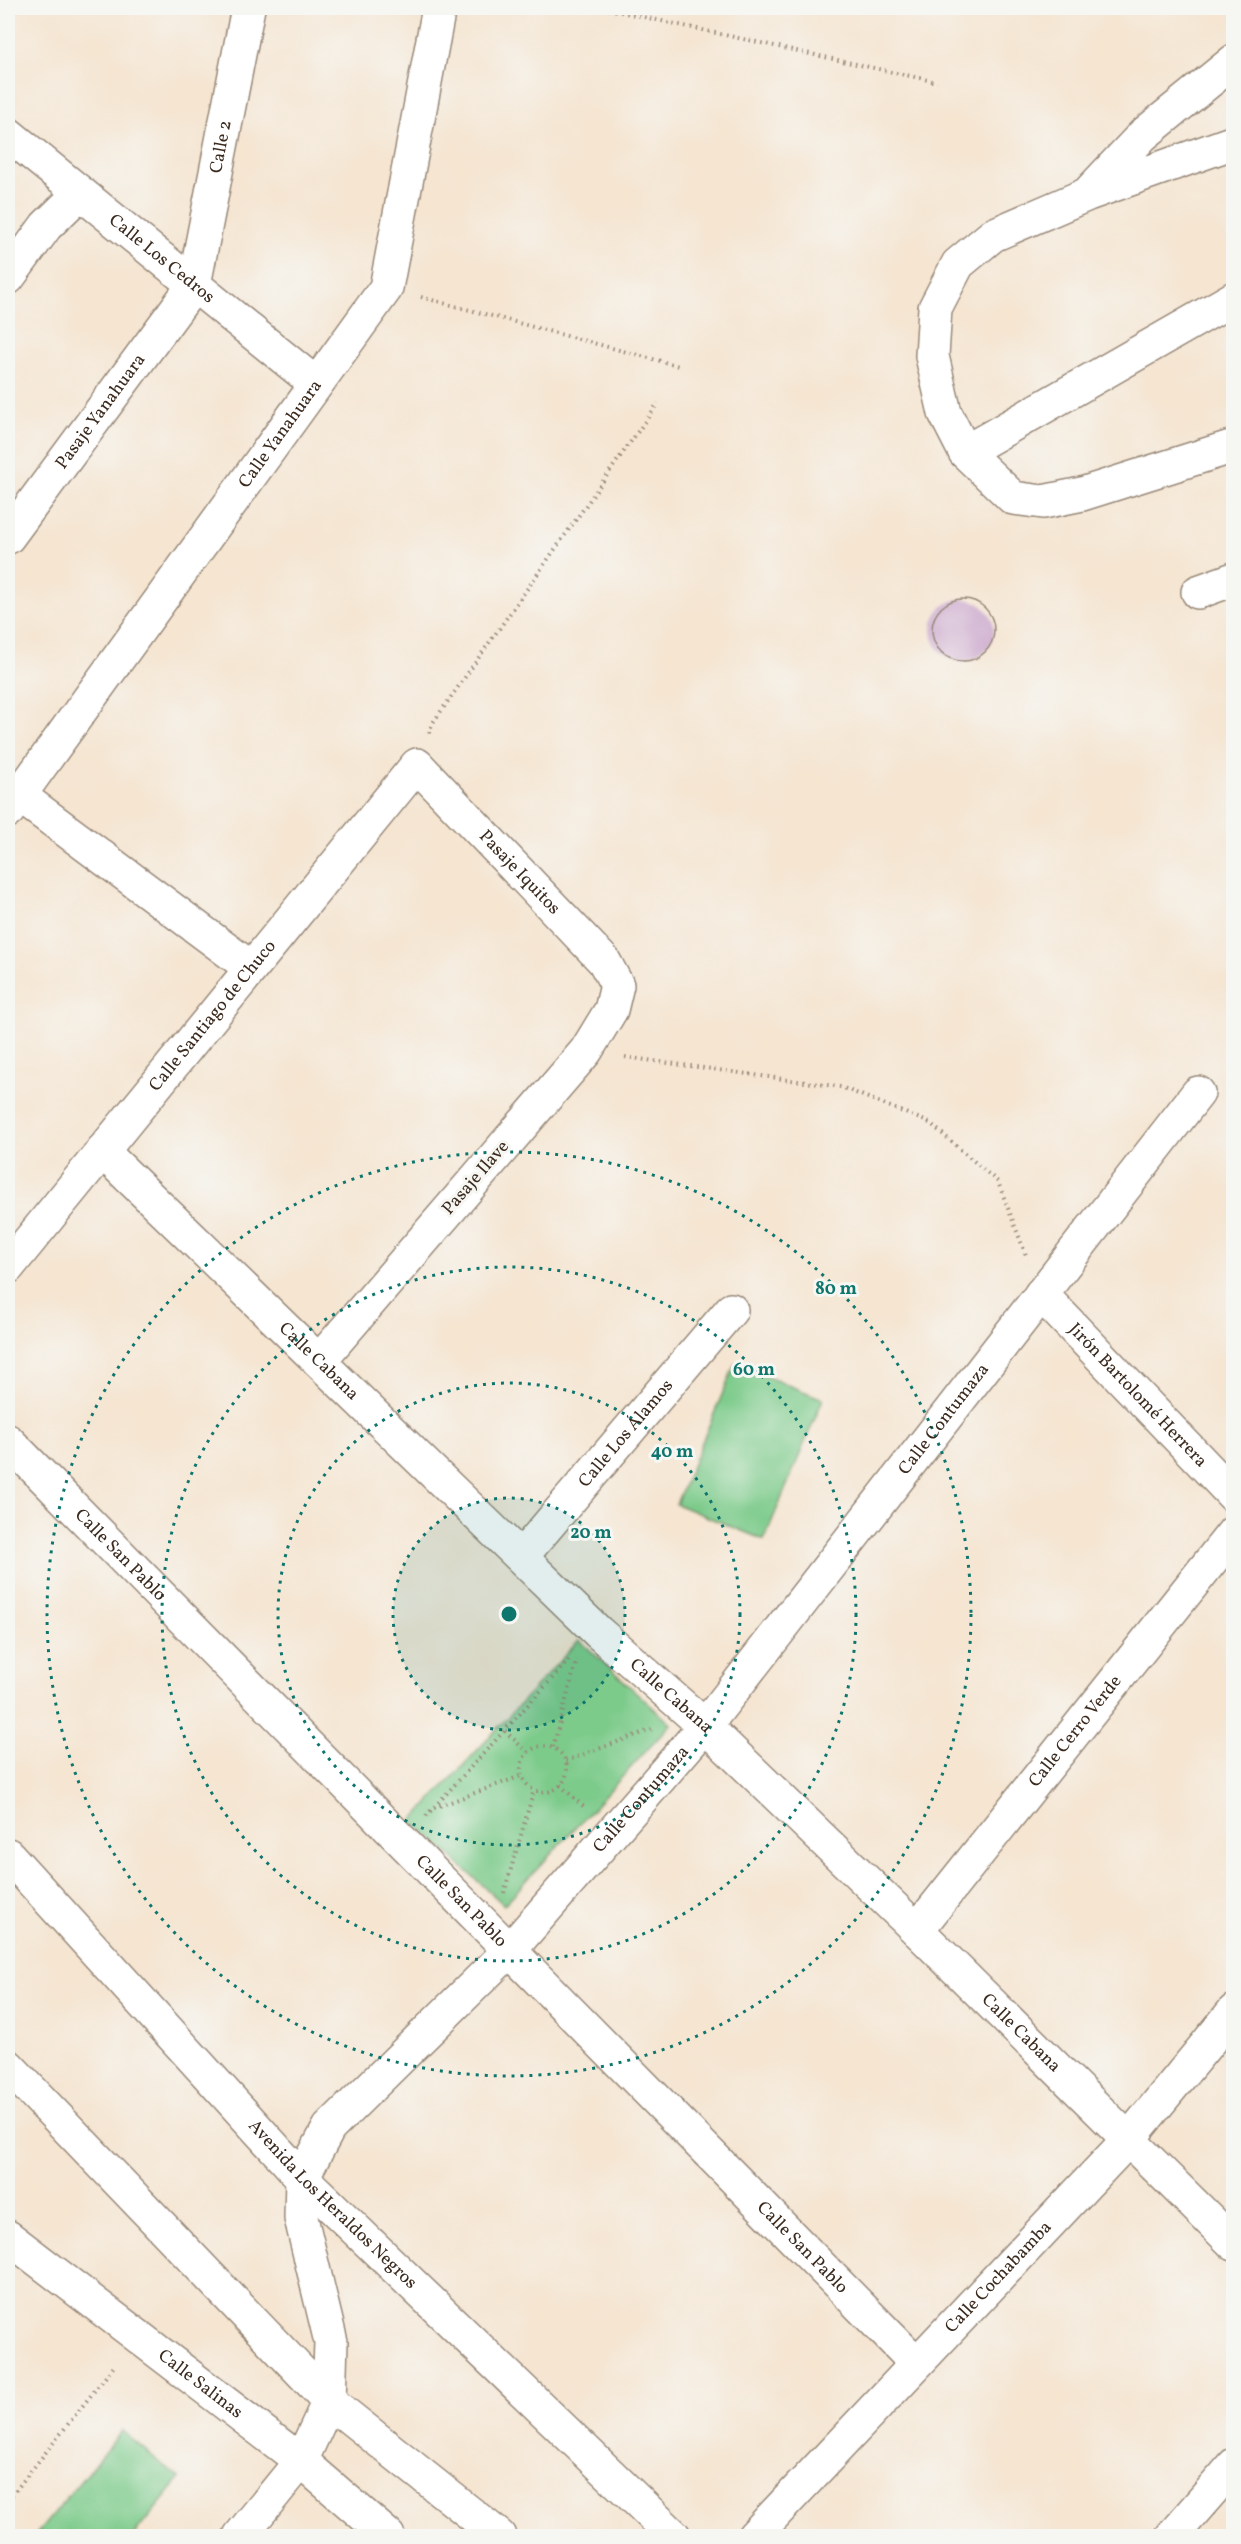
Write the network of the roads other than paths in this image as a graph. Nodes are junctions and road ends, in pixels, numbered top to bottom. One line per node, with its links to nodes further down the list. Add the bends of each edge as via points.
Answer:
1 (248, 8): 9 (street, Calle 2)
2 (439, 8): 11 (street, Calle Yanahuara, via 386,288)
3 (1233, 61): 7 (street, via 1143,135)
4 (8, 134): 6 (street, Calle Los Cedros)
5 (1233, 142): 7 (street)
6 (80, 193): 8 (street, via 46,226); 9 (street, Calle Los Cedros)
7 (1088, 194): 13 (street, via 993,235 958,264 935,308 932,356 945,413)
8 (8, 278)
9 (194, 285): 11 (street, Calle Los Cedros); 14 (street, Pasaje Yanahuara)
10 (1233, 298): 13 (street)
11 (316, 384): 18 (street, Calle Yanahuara)
12 (1233, 446): 13 (street, via 1082,494 1043,502 1013,498)
13 (965, 452)
14 (8, 537)
15 (1233, 579): 16 (street)
16 (1198, 592)
17 (417, 765): 19 (street, Calle Santiago de Chuco); 20 (street, Pasaje Iquitos, via 604,961)
18 (11, 798): 19 (street)
19 (251, 968): 22 (street, Calle Santiago de Chuco)
20 (617, 985): 26 (street, Pasaje Ilave, via 611,1010 586,1051)
21 (1198, 1094): 24 (street, Calle Contumaza)
22 (102, 1151): 23 (street, Calle Santiago de Chuco); 26 (street, Calle Cabana)
23 (8, 1267)
24 (1041, 1294): 28 (street, Jirón Bartolomé Herrera); 31 (street, Calle Contumaza)
25 (731, 1310): 30 (street, Calle Los Álamos)
26 (318, 1361): 30 (street, Calle Cabana)
27 (8, 1441): 34 (street, Calle San Pablo)
28 (1233, 1496)
29 (1233, 1532): 33 (street, Calle Cerro Verde)
30 (521, 1557): 31 (street, Calle Cabana, via 589,1640)
31 (705, 1725): 33 (street, Calle Cabana); 34 (street, Calle Contumaza)
32 (8, 1855): 38 (street, Avenida Los Heraldos Negros)
33 (917, 1930): 37 (street, Calle Cabana)
34 (511, 1949): 38 (street, Calle Contumaza, via 329,2128); 41 (street, Calle San Pablo)
35 (1233, 2011): 37 (street, Calle Cochabamba)
36 (8, 2066): 42 (street)
37 (1128, 2140): 40 (street, Calle Cabana); 41 (street, Calle Cochabamba)
38 (302, 2178): 42 (street, Calle Contumaza, via 301,2218 331,2342); 48 (street, Avenida Los Heraldos Negros)
39 (8, 2237): 43 (street, Calle Salinas)
40 (1233, 2244)
41 (916, 2363): 49 (street, Calle Cochabamba)
42 (329, 2401): 43 (street, Calle Contumaza); 47 (street)
43 (301, 2461): 45 (street, Calle Contumaza); 46 (street, Calle Salinas)
44 (1233, 2465): 50 (street)
45 (240, 2536)
46 (388, 2536)
47 (499, 2536)
48 (674, 2536)
49 (754, 2536)
50 (1172, 2536)

